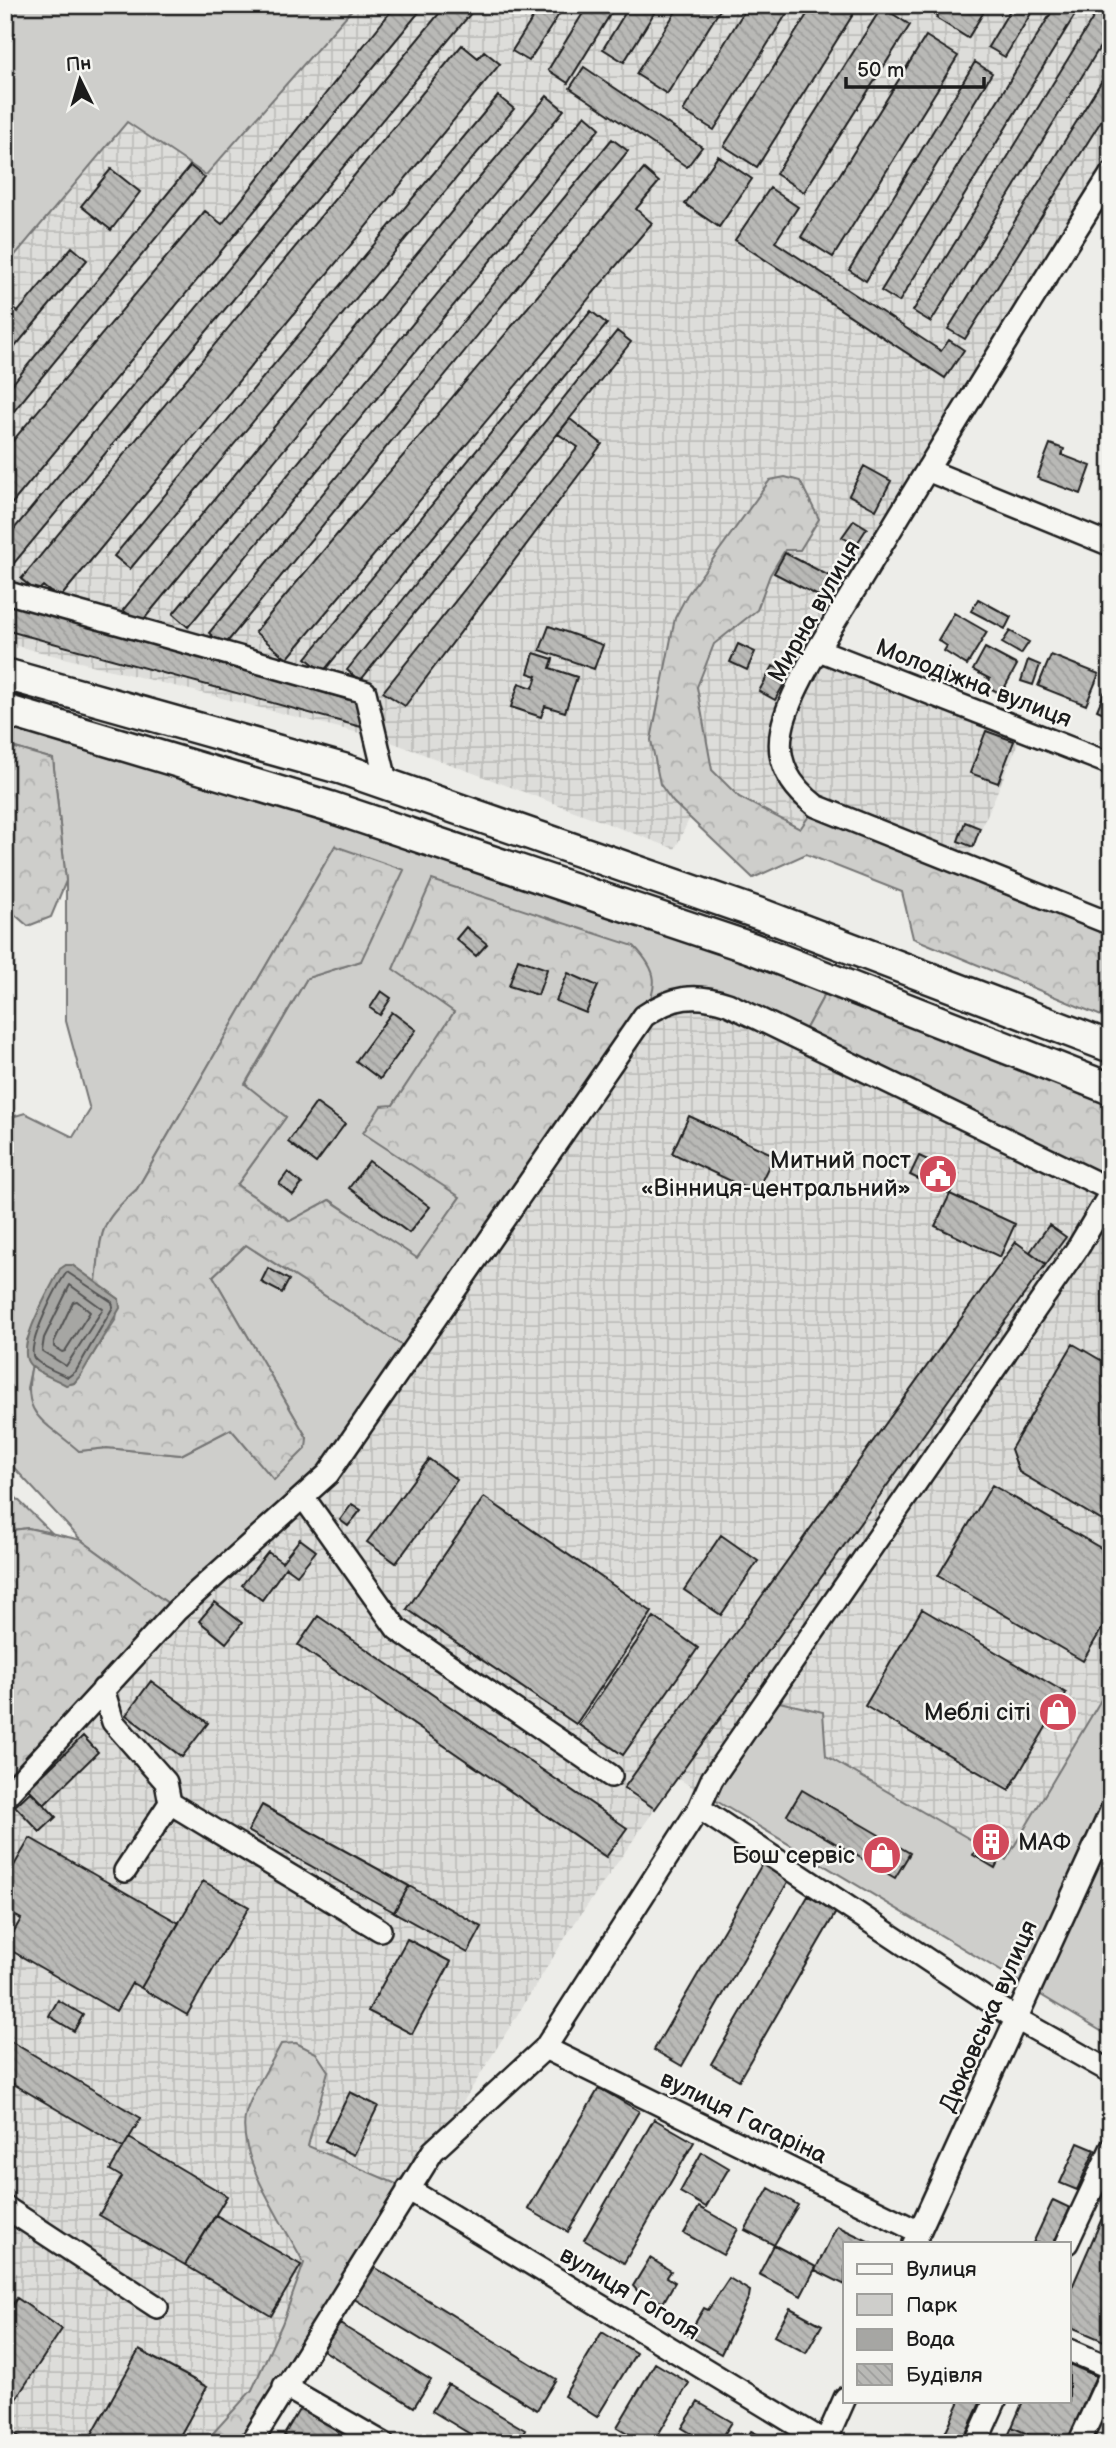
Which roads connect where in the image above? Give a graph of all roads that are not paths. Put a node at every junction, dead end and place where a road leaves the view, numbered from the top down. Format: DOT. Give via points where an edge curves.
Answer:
graph roads {
  1 [pos="1111,174"];
  2 [pos="926,470"];
  3 [pos="1111,545"];
  4 [pos="5,592"];
  5 [pos="819,650"];
  6 [pos="5,674"];
  7 [pos="5,710"];
  8 [pos="1111,764"];
  9 [pos="387,785"];
  10 [pos="1111,925"];
  11 [pos="1111,1047"];
  12 [pos="1111,1089"];
  13 [pos="1111,1191"];
  14 [pos="304,1498"];
  15 [pos="103,1689"];
  16 [pos="611,1776"];
  17 [pos="5,1797"];
  18 [pos="170,1803"];
  19 [pos="699,1808"];
  20 [pos="1111,1811"];
  21 [pos="125,1871"];
  22 [pos="380,1930"];
  23 [pos="1015,2018"];
  24 [pos="545,2048"];
  25 [pos="1111,2072"];
  26 [pos="1111,2148"];
  27 [pos="408,2189"];
  28 [pos="5,2207"];
  29 [pos="917,2238"];
  30 [pos="1068,2242"];
  31 [pos="157,2307"];
  32 [pos="1070,2350"];
  33 [pos="1111,2371"];
  34 [pos="284,2385"];
  35 [pos="843,2402"];
  36 [pos="995,2402"];
  37 [pos="825,2442"];
  38 [pos="251,2443"];
  39 [pos="383,2443"];
  40 [pos="976,2443"];
  41 [pos="1079,2443"];
  1 -- 2 [label="street, Мирна вулиця"];
  2 -- 3 [label="street"];
  2 -- 5 [label="street, Мирна вулиця"];
  4 -- 9 [label="street" via="365,692"];
  5 -- 8 [label="street, Молодіжна вулиця"];
  5 -- 10 [label="street, Мирна вулиця" via="782,729 784,768 799,792 816,806"];
  6 -- 9 [label="highway"];
  7 -- 12 [label="highway" via="330,807 751,948"];
  9 -- 11 [label="highway" via="766,916"];
  13 -- 14 [label="street" via="728,1004 689,996 665,1002 644,1016 414,1353 328,1474"];
  13 -- 19 [label="street" via="1079,1247 712,1779"];
  14 -- 15 [label="street" via="177,1610"];
  14 -- 16 [label="street" via="397,1629"];
  15 -- 17 [label="street"];
  15 -- 18 [label="street" via="113,1722 166,1782"];
  18 -- 21 [label="street"];
  18 -- 22 [label="street"];
  19 -- 23 [label="street"];
  19 -- 24 [label="street"];
  20 -- 23 [label="street, Дюковська вулиця"];
  23 -- 25 [label="street"];
  23 -- 29 [label="street, Дюковська вулиця"];
  24 -- 27 [label="street" via="433,2151"];
  24 -- 29 [label="street, вулиця Гагаріна"];
  26 -- 30 [label="street"];
  27 -- 34 [label="street"];
  27 -- 37 [label="street, вулиця Гоголя"];
  28 -- 31 [label="street"];
  32 -- 33 [label="street"];
  33 -- 41 [label="street"];
  34 -- 38 [label="street"];
  34 -- 39 [label="street"];
  35 -- 37 [label="street"];
  36 -- 40 [label="street"];
}
